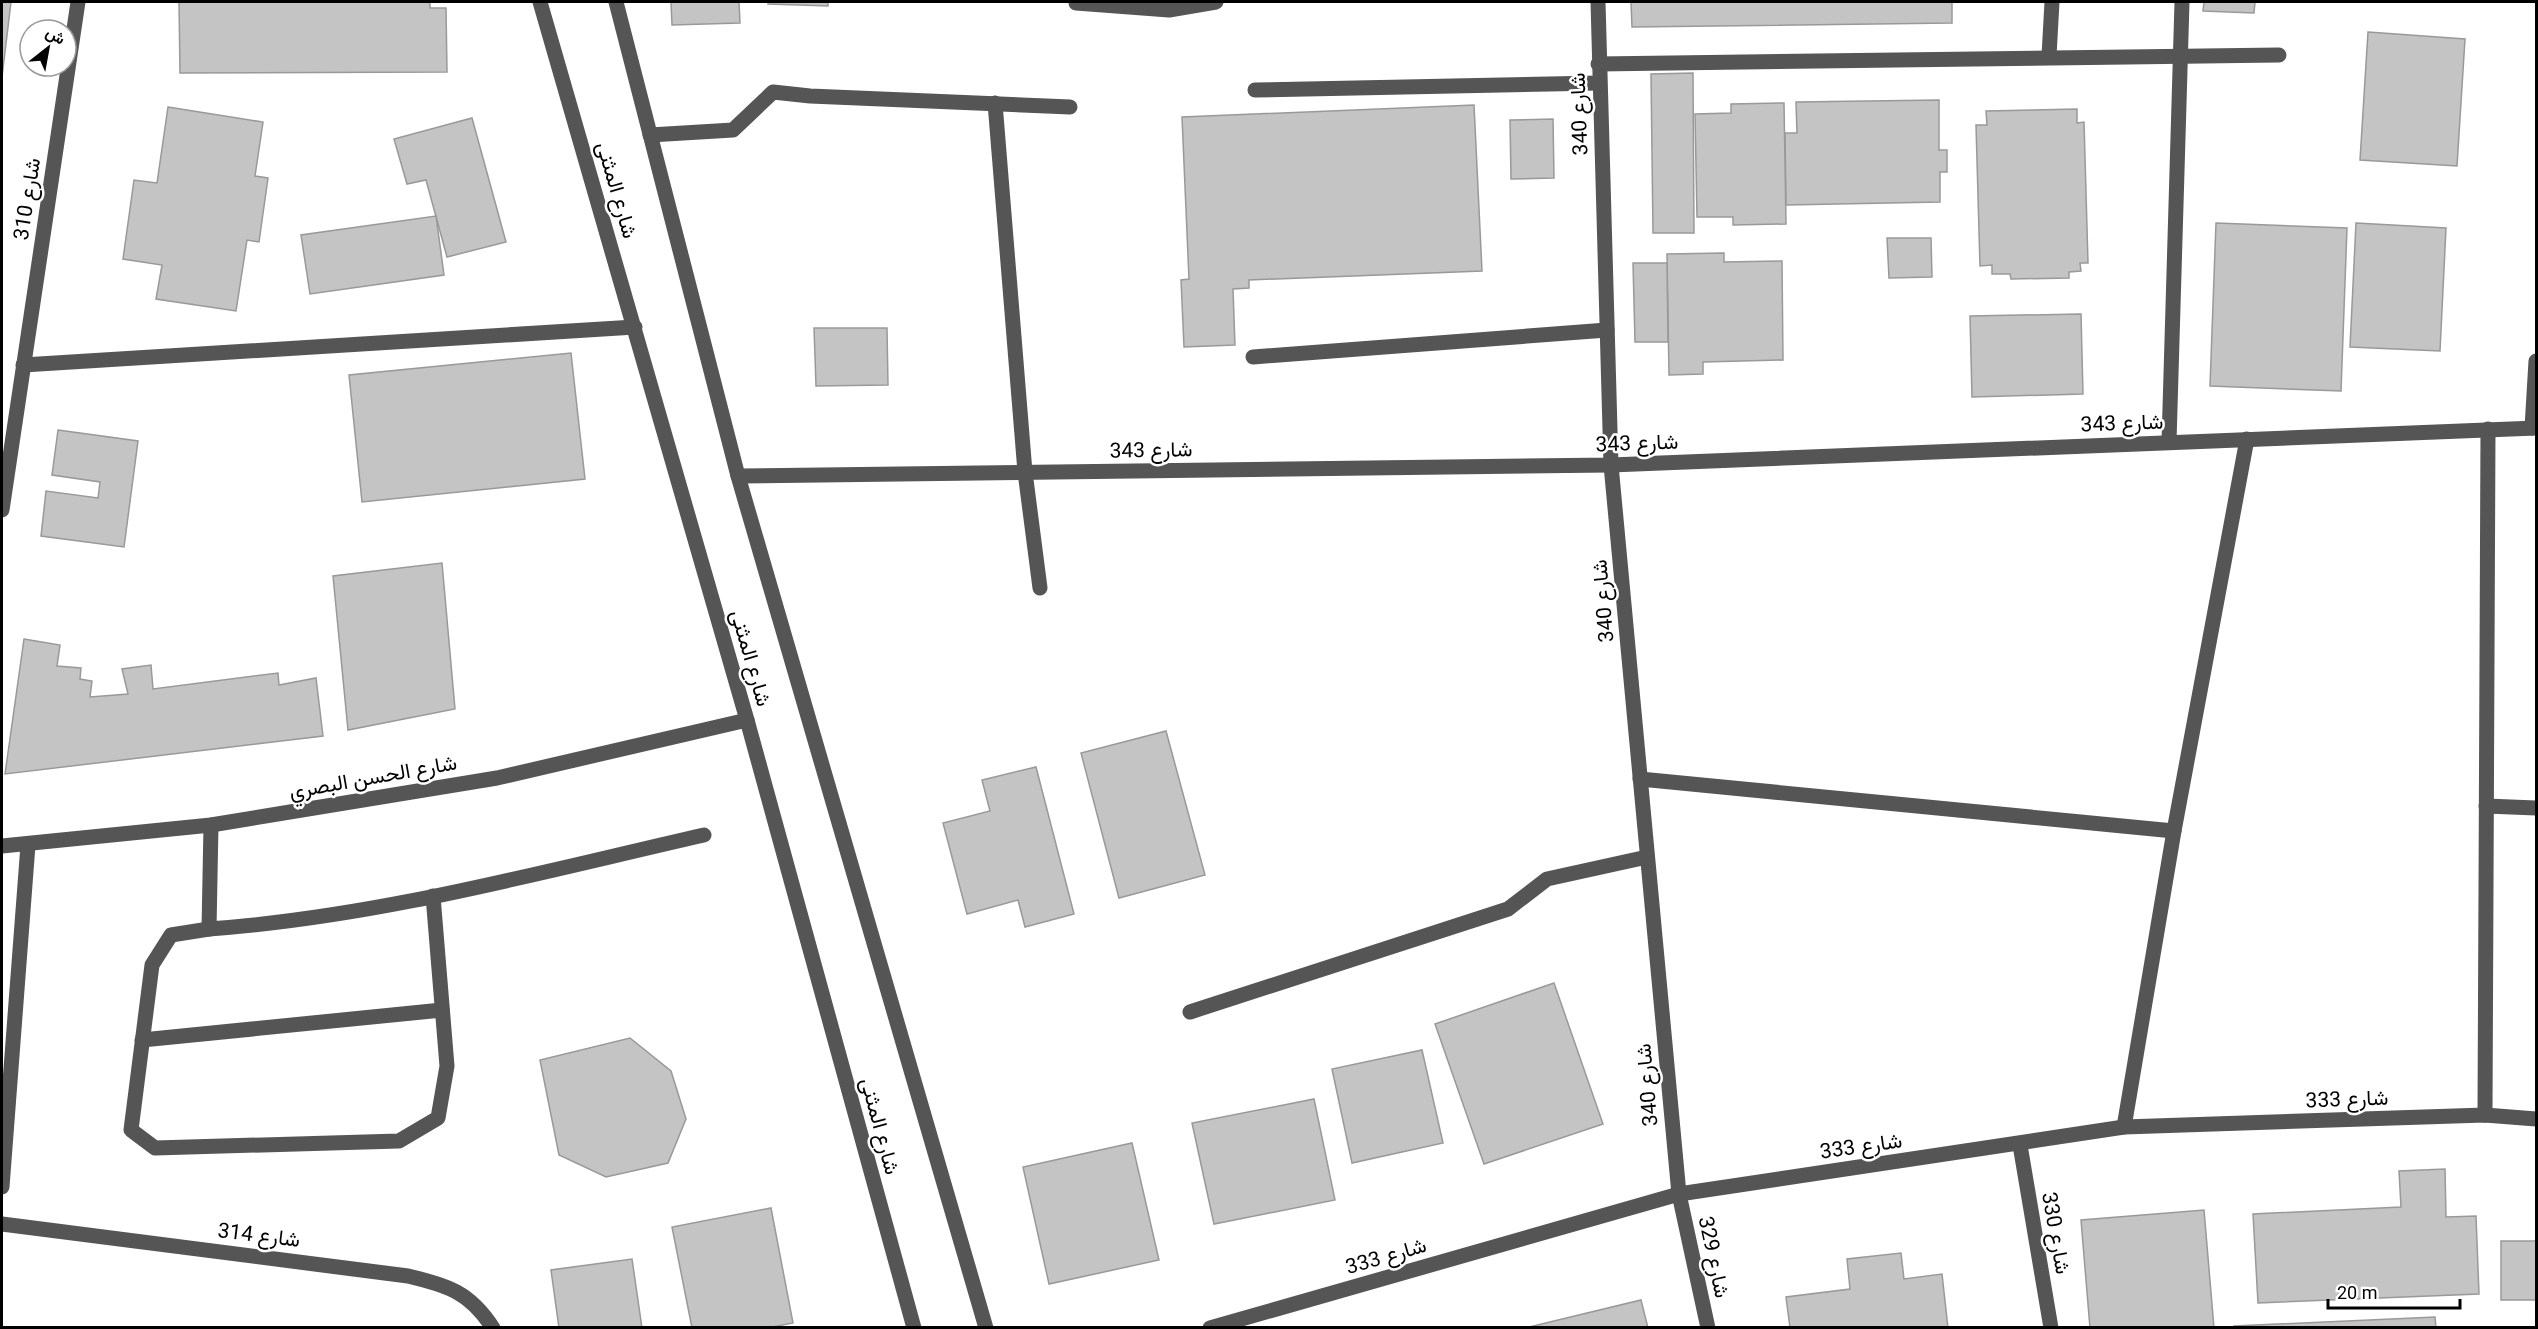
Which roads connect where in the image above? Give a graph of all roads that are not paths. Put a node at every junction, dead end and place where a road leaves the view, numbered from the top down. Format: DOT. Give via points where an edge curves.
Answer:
graph roads {
  1 [pos="78,2"];
  2 [pos="540,2"];
  3 [pos="616,2"];
  4 [pos="1216,2"];
  5 [pos="1598,2"];
  6 [pos="2052,2"];
  7 [pos="2182,2"];
  8 [pos="1076,3"];
  9 [pos="2180,55"];
  10 [pos="2279,55"];
  11 [pos="2049,56"];
  12 [pos="1598,64"];
  13 [pos="1599,83"];
  14 [pos="1255,90"];
  15 [pos="995,103"];
  16 [pos="1070,107"];
  17 [pos="650,135"];
  18 [pos="635,327"];
  19 [pos="1607,330"];
  20 [pos="1253,357"];
  21 [pos="2536,361"];
  22 [pos="23,365"];
  23 [pos="2534,428"];
  24 [pos="2488,429"];
  25 [pos="2247,439"];
  26 [pos="2169,442"];
  27 [pos="1611,465"];
  28 [pos="1025,472"];
  29 [pos="738,476"];
  30 [pos="2,510"];
  31 [pos="1040,588"];
  32 [pos="747,720"];
  33 [pos="1640,779"];
  34 [pos="2486,806"];
  35 [pos="2536,808"];
  36 [pos="212,825"];
  37 [pos="2174,831"];
  38 [pos="704,835"];
  39 [pos="28,845"];
  40 [pos="2,846"];
  41 [pos="1647,857"];
  42 [pos="433,896"];
  43 [pos="209,929"];
  44 [pos="442,1010"];
  45 [pos="1190,1012"];
  46 [pos="142,1040"];
  47 [pos="2485,1115"];
  48 [pos="2536,1119"];
  49 [pos="2124,1127"];
  50 [pos="2020,1145"];
  51 [pos="2,1187"];
  52 [pos="1679,1194"];
  53 [pos="2,1224"];
  54 [pos="493,1328"];
  55 [pos="914,1328"];
  56 [pos="986,1328"];
  57 [pos="1210,1328"];
  58 [pos="1708,1328"];
  59 [pos="2051,1328"];
  1 -- 22 [label="street, شارع 310"];
  2 -- 18 [label="street, شارع المثنى"];
  3 -- 17 [label="street, شارع المثنى"];
  4 -- 8 [label="street" via="1169,10"];
  5 -- 12 [label="street, شارع 340"];
  6 -- 11 [label="street"];
  7 -- 9 [label="street"];
  9 -- 10 [label="street"];
  9 -- 11 [label="street"];
  9 -- 26 [label="street"];
  11 -- 12 [label="street"];
  12 -- 13 [label="street, شارع 340"];
  13 -- 14 [label="street"];
  13 -- 19 [label="street, شارع 340"];
  15 -- 16 [label="street"];
  15 -- 17 [label="street" via="773,92 733,130"];
  15 -- 28 [label="street"];
  17 -- 29 [label="street, شارع المثنى"];
  18 -- 22 [label="street"];
  18 -- 32 [label="street, شارع المثنى"];
  19 -- 20 [label="street"];
  19 -- 27 [label="street, شارع 340"];
  21 -- 23 [label="street"];
  22 -- 30 [label="street, شارع 310"];
  23 -- 24 [label="street, شارع 343"];
  24 -- 25 [label="street, شارع 343"];
  24 -- 34 [label="street"];
  25 -- 26 [label="street, شارع 343"];
  25 -- 37 [label="street"];
  26 -- 27 [label="street, شارع 343"];
  27 -- 28 [label="street, شارع 343"];
  27 -- 33 [label="street, شارع 340"];
  28 -- 29 [label="street, شارع 343"];
  28 -- 31 [label="street"];
  29 -- 56 [label="street, شارع المثنى"];
  32 -- 36 [label="street, شارع الحسن البصري" via="497,778"];
  32 -- 55 [label="street, شارع المثنى"];
  33 -- 37 [label="street"];
  33 -- 41 [label="street, شارع 340"];
  34 -- 35 [label="street"];
  34 -- 47 [label="street"];
  36 -- 39 [label="street, شارع الحسن البصري"];
  36 -- 43 [label="street"];
  37 -- 49 [label="street"];
  38 -- 42 [label="street"];
  39 -- 40 [label="street, شارع الحسن البصري"];
  39 -- 51 [label="street"];
  41 -- 45 [label="street" via="1547,879 1508,909"];
  41 -- 52 [label="street, شارع 340"];
  42 -- 43 [label="street" via="276,924"];
  42 -- 44 [label="street"];
  43 -- 46 [label="street" via="171,935 152,965"];
  44 -- 46 [label="street"];
  44 -- 46 [label="street" via="447,1066 438,1118 399,1141 155,1148 130,1130"];
  47 -- 48 [label="street, شارع 333"];
  47 -- 49 [label="street, شارع 333"];
  49 -- 50 [label="street, شارع 333"];
  50 -- 52 [label="street, شارع 333"];
  50 -- 59 [label="street, شارع 330"];
  52 -- 57 [label="street, شارع 333"];
  52 -- 58 [label="street, شارع 329"];
  53 -- 54 [label="street, شارع 314" via="408,1276 451,1286 479,1306"];
}
